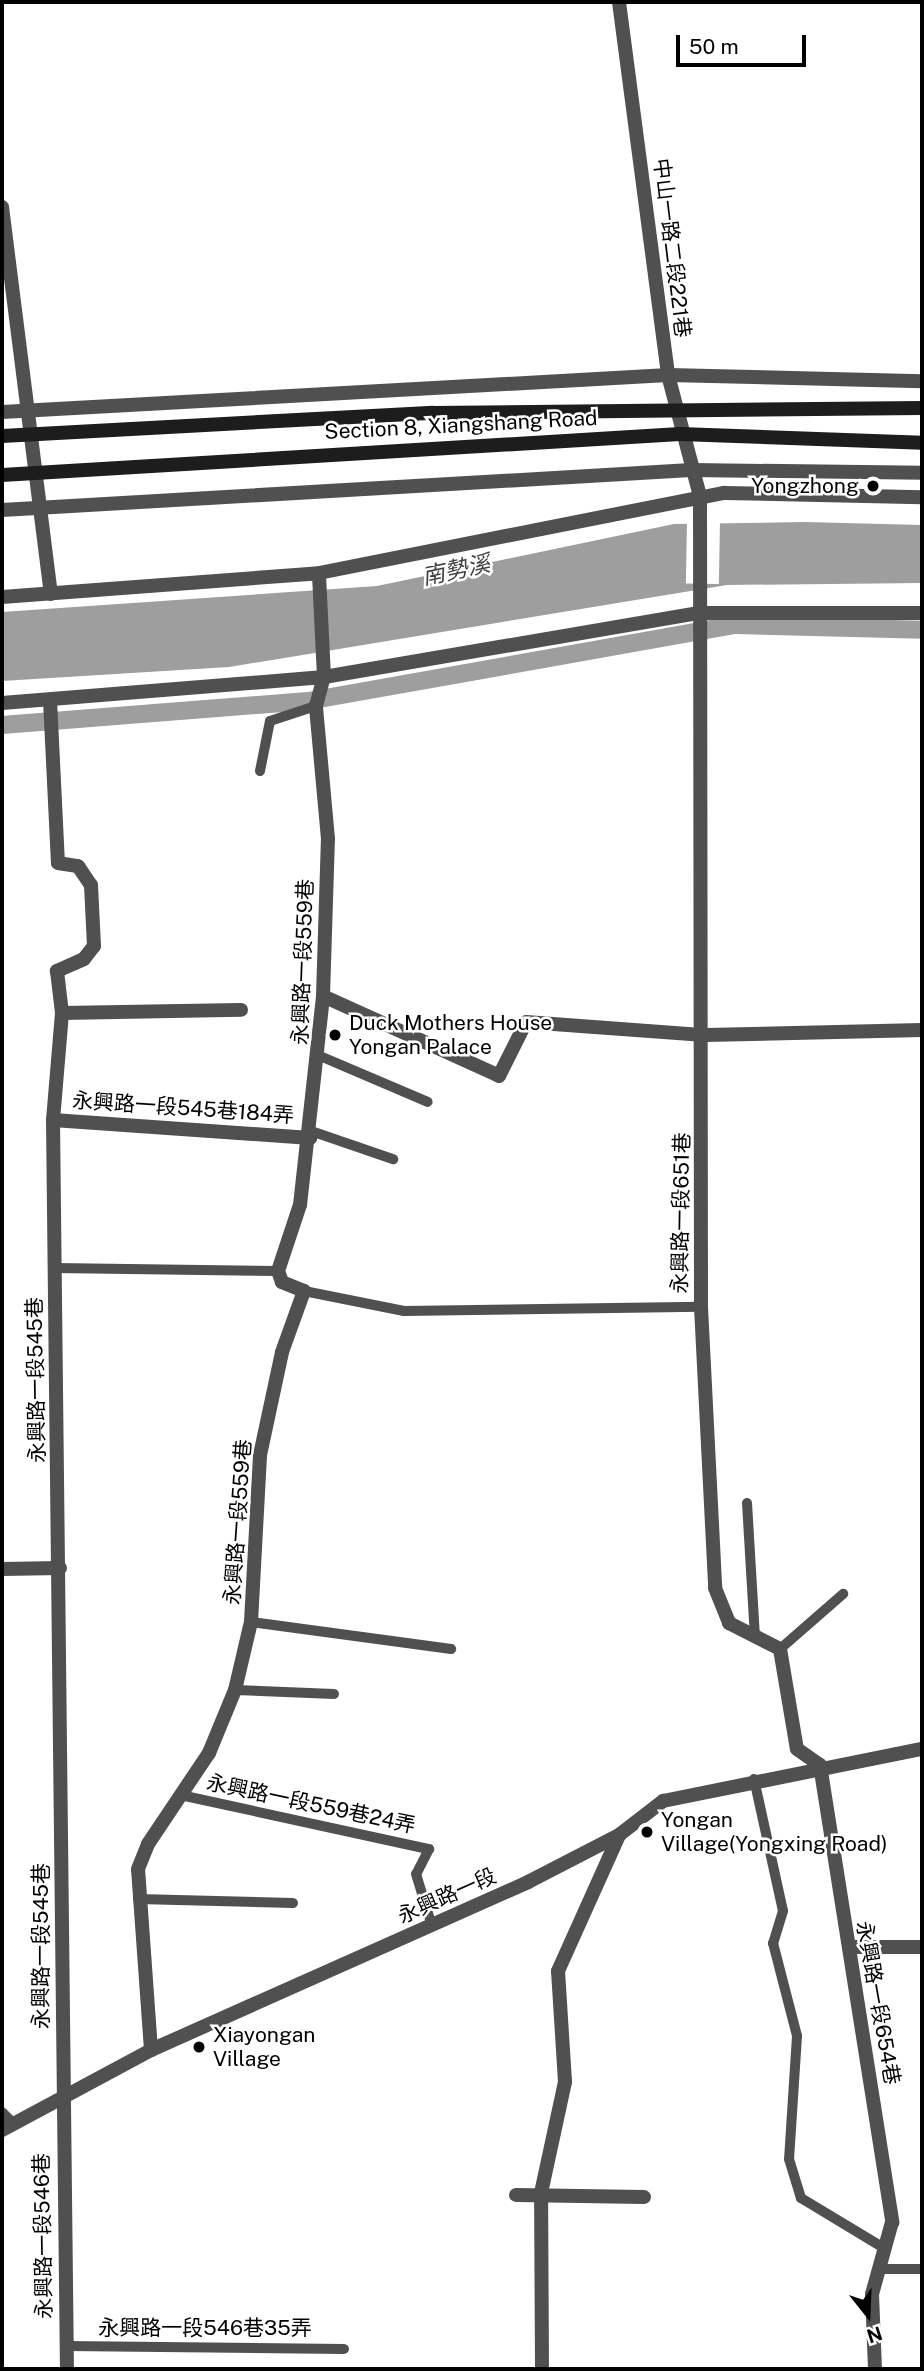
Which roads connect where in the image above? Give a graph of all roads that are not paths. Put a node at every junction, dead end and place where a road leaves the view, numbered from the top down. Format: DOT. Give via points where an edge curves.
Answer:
graph roads {
  1 [pos="619,2"];
  2 [pos="2,207"];
  3 [pos="668,375"];
  4 [pos="922,381"];
  5 [pos="674,407"];
  6 [pos="922,408"];
  7 [pos="28,411"];
  8 [pos="2,412"];
  9 [pos="30,434"];
  10 [pos="680,435"];
  11 [pos="2,436"];
  12 [pos="922,443"];
  13 [pos="691,470"];
  14 [pos="33,472"];
  15 [pos="922,472"];
  16 [pos="2,475"];
  17 [pos="700,496"];
  18 [pos="922,497"];
  19 [pos="37,508"];
  20 [pos="2,510"];
  21 [pos="319,580"];
  22 [pos="51,594"];
  23 [pos="2,597"];
  24 [pos="698,613"];
  25 [pos="922,613"];
  26 [pos="324,677"];
  27 [pos="50,700"];
  28 [pos="2,703"];
  29 [pos="316,706"];
  30 [pos="260,771"];
  31 [pos="323,996"];
  32 [pos="241,1010"];
  33 [pos="62,1013"];
  34 [pos="922,1030"];
  35 [pos="705,1035"];
  36 [pos="320,1056"];
  37 [pos="428,1102"];
  38 [pos="53,1120"];
  39 [pos="311,1134"];
  40 [pos="393,1159"];
  41 [pos="55,1268"];
  42 [pos="278,1271"];
  43 [pos="304,1291"];
  44 [pos="701,1307"];
  45 [pos="747,1503"];
  46 [pos="60,1568"];
  47 [pos="2,1569"];
  48 [pos="843,1594"];
  49 [pos="251,1622"];
  50 [pos="755,1636"];
  51 [pos="451,1648"];
  52 [pos="780,1649"];
  53 [pos="235,1690"];
  54 [pos="334,1693"];
  55 [pos="922,1749"];
  56 [pos="820,1765"];
  57 [pos="754,1779"];
  58 [pos="185,1796"];
  59 [pos="619,1835"];
  60 [pos="138,1899"];
  61 [pos="293,1903"];
  62 [pos="432,1926"];
  63 [pos="850,1947"];
  64 [pos="922,1947"];
  65 [pos="151,2050"];
  66 [pos="62,2102"];
  67 [pos="2,2112"];
  68 [pos="8,2127"];
  69 [pos="541,2193"];
  70 [pos="516,2195"];
  71 [pos="644,2197"];
  72 [pos="884,2248"];
  73 [pos="882,2269"];
  74 [pos="922,2269"];
  75 [pos="66,2346"];
  76 [pos="344,2348"];
  77 [pos="67,2369"];
  78 [pos="542,2369"];
  79 [pos="875,2369"];
  1 -- 3 [label="street, 中山一路二段221巷"];
  2 -- 7 [label="street"];
  3 -- 4 [label="street"];
  3 -- 5 [label="street, 中山一路二段221巷"];
  3 -- 7 [label="street"];
  5 -- 6 [label="main road, Section 8, Xiangshang Road"];
  5 -- 9 [label="main road, Section 8, Xiangshang Road"];
  5 -- 10 [label="street, 中山一路二段221巷"];
  7 -- 8 [label="street"];
  7 -- 9 [label="street"];
  9 -- 11 [label="main road, Section 8, Xiangshang Road"];
  9 -- 14 [label="street"];
  10 -- 12 [label="main road, Section 8, Xiangshang Road"];
  10 -- 13 [label="street, 中山一路二段221巷"];
  10 -- 14 [label="main road, Section 8, Xiangshang Road"];
  13 -- 15 [label="street"];
  13 -- 17 [label="street, 中山一路二段221巷"];
  13 -- 19 [label="street"];
  14 -- 16 [label="main road, Section 8, Xiangshang Road"];
  14 -- 19 [label="street"];
  17 -- 18 [label="street"];
  17 -- 21 [label="street"];
  17 -- 24 [label="street, 永興路一段651巷"];
  19 -- 20 [label="street"];
  19 -- 22 [label="street"];
  21 -- 22 [label="street"];
  21 -- 26 [label="street, 永興路一段559巷"];
  22 -- 23 [label="street"];
  24 -- 25 [label="street"];
  24 -- 26 [label="street"];
  24 -- 35 [label="street, 永興路一段651巷"];
  26 -- 27 [label="street"];
  26 -- 29 [label="street, 永興路一段559巷"];
  27 -- 28 [label="street"];
  27 -- 33 [label="street, 永興路一段545巷" via="58,863 78,866 91,885 94,946 84,959 57,971"];
  29 -- 30 [label="lane" via="270,721"];
  29 -- 31 [label="street, 永興路一段559巷" via="328,839"];
  31 -- 35 [label="street" via="499,1076 526,1022"];
  31 -- 36 [label="street, 永興路一段559巷"];
  32 -- 33 [label="street"];
  33 -- 38 [label="street, 永興路一段545巷"];
  34 -- 35 [label="street"];
  35 -- 44 [label="street, 永興路一段651巷"];
  36 -- 37 [label="lane"];
  36 -- 39 [label="street, 永興路一段559巷"];
  38 -- 39 [label="street, 永興路一段545巷184弄"];
  38 -- 41 [label="street, 永興路一段545巷"];
  39 -- 40 [label="lane"];
  39 -- 42 [label="street, 永興路一段559巷" via="300,1205"];
  41 -- 42 [label="lane"];
  41 -- 46 [label="street, 永興路一段545巷"];
  42 -- 43 [label="street" via="282,1282"];
  43 -- 44 [label="lane" via="404,1311"];
  43 -- 49 [label="street, 永興路一段559巷" via="282,1352 260,1455"];
  44 -- 50 [label="street, 永興路一段651巷" via="715,1588 729,1623"];
  45 -- 50 [label="lane"];
  46 -- 47 [label="street"];
  46 -- 66 [label="street, 永興路一段545巷"];
  48 -- 52 [label="lane"];
  49 -- 51 [label="lane"];
  49 -- 53 [label="street, 永興路一段559巷"];
  50 -- 52 [label="street, 永興路一段651巷"];
  52 -- 56 [label="street" via="797,1749"];
  53 -- 54 [label="lane"];
  53 -- 58 [label="street, 永興路一段559巷"];
  55 -- 56 [label="street, 永興路一段"];
  56 -- 57 [label="street, 永興路一段"];
  56 -- 63 [label="street, 永興路一段654巷" via="831,1862"];
  57 -- 59 [label="street, 永興路一段" via="663,1801"];
  57 -- 72 [label="lane" via="783,1911 773,1943 797,2036 789,2159 802,2198"];
  58 -- 60 [label="street, 永興路一段559巷" via="148,1843 138,1869"];
  58 -- 62 [label="lane, 永興路一段559巷24弄" via="429,1849 416,1874"];
  59 -- 62 [label="street, 永興路一段"];
  59 -- 69 [label="street" via="558,1971 565,2082"];
  60 -- 61 [label="lane"];
  60 -- 65 [label="street, 永興路一段559巷"];
  62 -- 65 [label="street, 永興路一段"];
  63 -- 64 [label="street"];
  63 -- 72 [label="street, 永興路一段654巷" via="892,2222"];
  65 -- 66 [label="street, 永興路一段"];
  66 -- 68 [label="street, 永興路一段"];
  66 -- 75 [label="street, 永興路一段546巷"];
  67 -- 68 [label="lane"];
  69 -- 70 [label="street"];
  69 -- 71 [label="street"];
  69 -- 78 [label="street"];
  72 -- 73 [label="street, 永興路一段654巷"];
  73 -- 74 [label="lane"];
  73 -- 79 [label="street, 永興路一段654巷" via="872,2294"];
  75 -- 76 [label="lane, 永興路一段546巷35弄"];
  75 -- 77 [label="street, 永興路一段546巷"];
}
